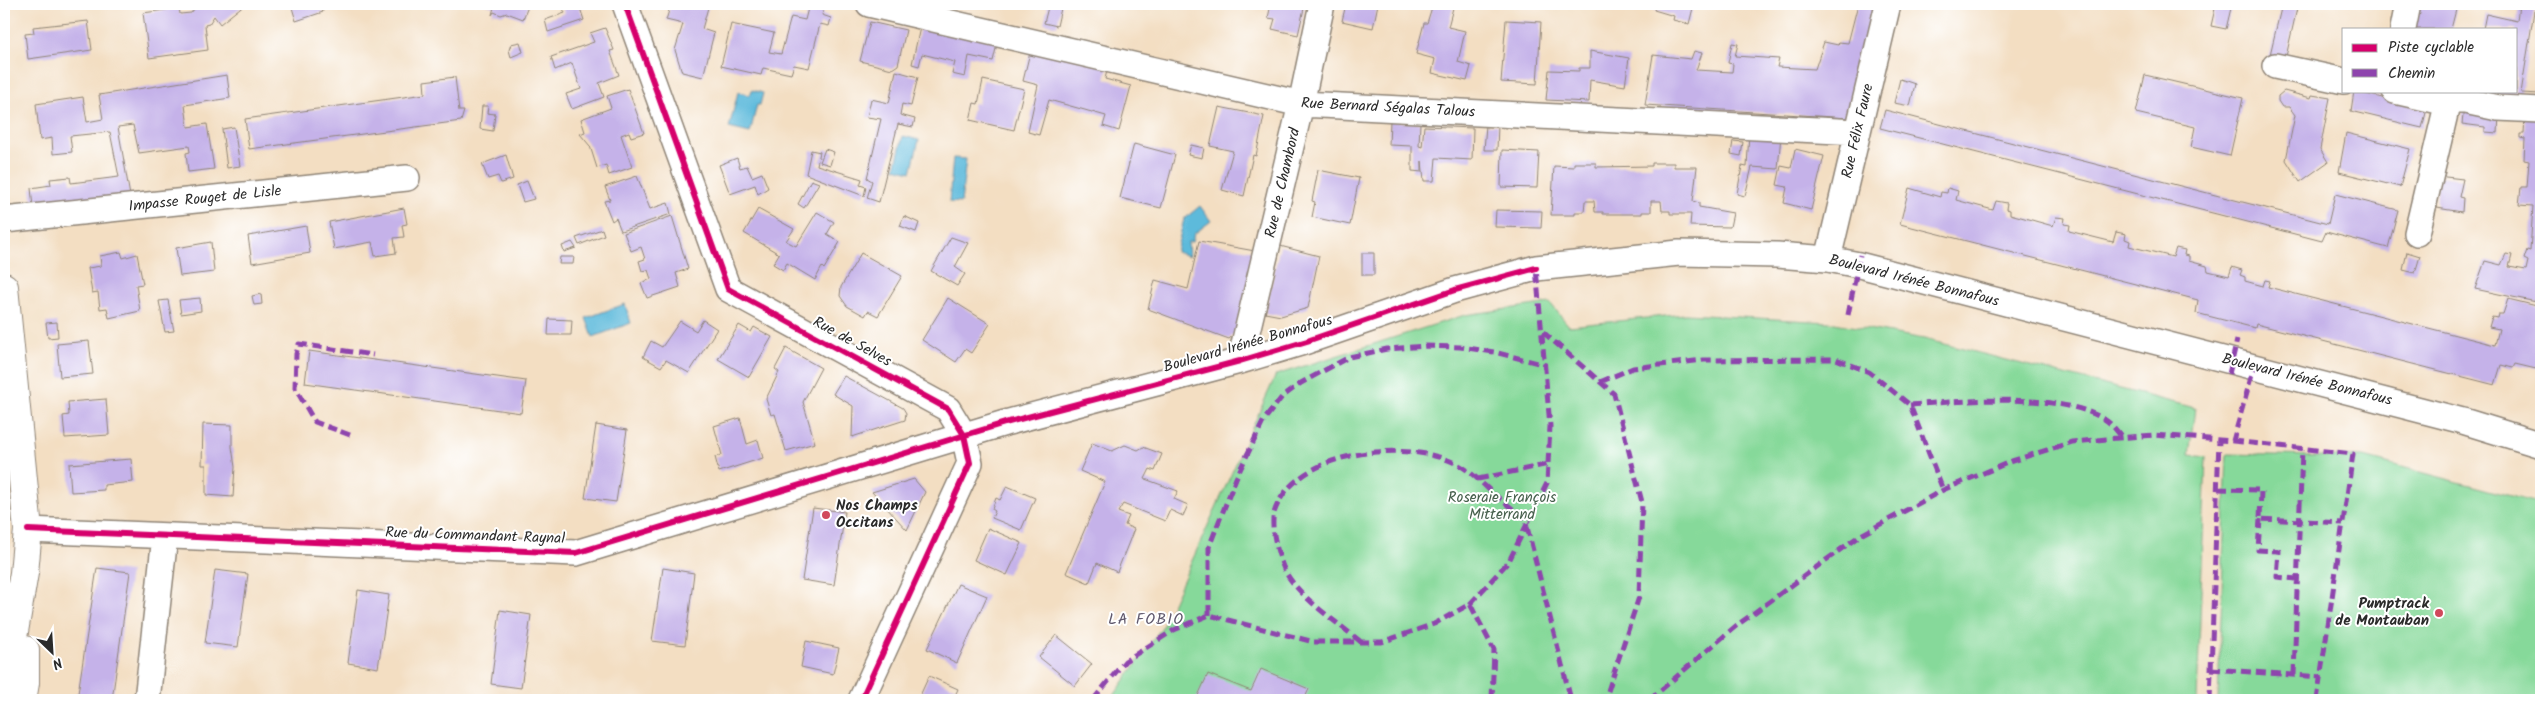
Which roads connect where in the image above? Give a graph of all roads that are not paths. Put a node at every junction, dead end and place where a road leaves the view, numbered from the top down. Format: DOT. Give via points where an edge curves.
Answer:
graph roads {
  1 [pos="625,4"];
  2 [pos="869,4"];
  3 [pos="1322,4"];
  4 [pos="1888,4"];
  5 [pos="2408,4"];
  6 [pos="919,9"];
  7 [pos="2403,28"];
  8 [pos="2275,66"];
  9 [pos="2342,81"];
  10 [pos="2400,92"];
  11 [pos="2448,101"];
  12 [pos="1301,104"];
  13 [pos="2541,110"];
  14 [pos="1858,132"];
  15 [pos="406,178"];
  16 [pos="4,220"];
  17 [pos="2416,233"];
  18 [pos="1828,259"];
  19 [pos="4,287"];
  20 [pos="1240,361"];
  21 [pos="964,435"];
  22 [pos="2541,445"];
  23 [pos="28,530"];
  24 [pos="165,536"];
  25 [pos="24,573"];
  26 [pos="4,690"];
  27 [pos="22,700"];
  28 [pos="147,700"];
  29 [pos="861,700"];
  1 -- 21 [label="street, Rue de Selves" via="728,289 948,409"];
  2 -- 6 [label="street, Rue Bernard Ségalas Talous"];
  3 -- 12 [label="street, Rue de Chambord"];
  4 -- 14 [label="street, Rue Félix Faure"];
  5 -- 7 [label="street"];
  6 -- 12 [label="street, Rue Bernard Ségalas Talous"];
  8 -- 9 [label="street"];
  10 -- 11 [label="street"];
  11 -- 13 [label="street"];
  11 -- 17 [label="street"];
  12 -- 14 [label="street, Rue Bernard Ségalas Talous"];
  12 -- 20 [label="street, Rue de Chambord"];
  14 -- 18 [label="street, Rue Félix Faure"];
  15 -- 16 [label="street, Impasse Rouget de Lisle"];
  18 -- 20 [label="street, Boulevard Irénée Bonnafous" via="1679,253 1536,268 1455,290"];
  18 -- 22 [label="street, Boulevard Irénée Bonnafous" via="2454,418"];
  19 -- 23 [label="street"];
  20 -- 21 [label="street, Boulevard Irénée Bonnafous"];
  21 -- 24 [label="street, Rue du Commandant Raynal" via="576,553"];
  21 -- 29 [label="street, Rue de Selves" via="970,463"];
  23 -- 24 [label="street, Rue du Commandant Raynal"];
  23 -- 25 [label="street"];
  24 -- 28 [label="street"];
  25 -- 26 [label="street"];
  25 -- 27 [label="street" via="25,683"];
}
